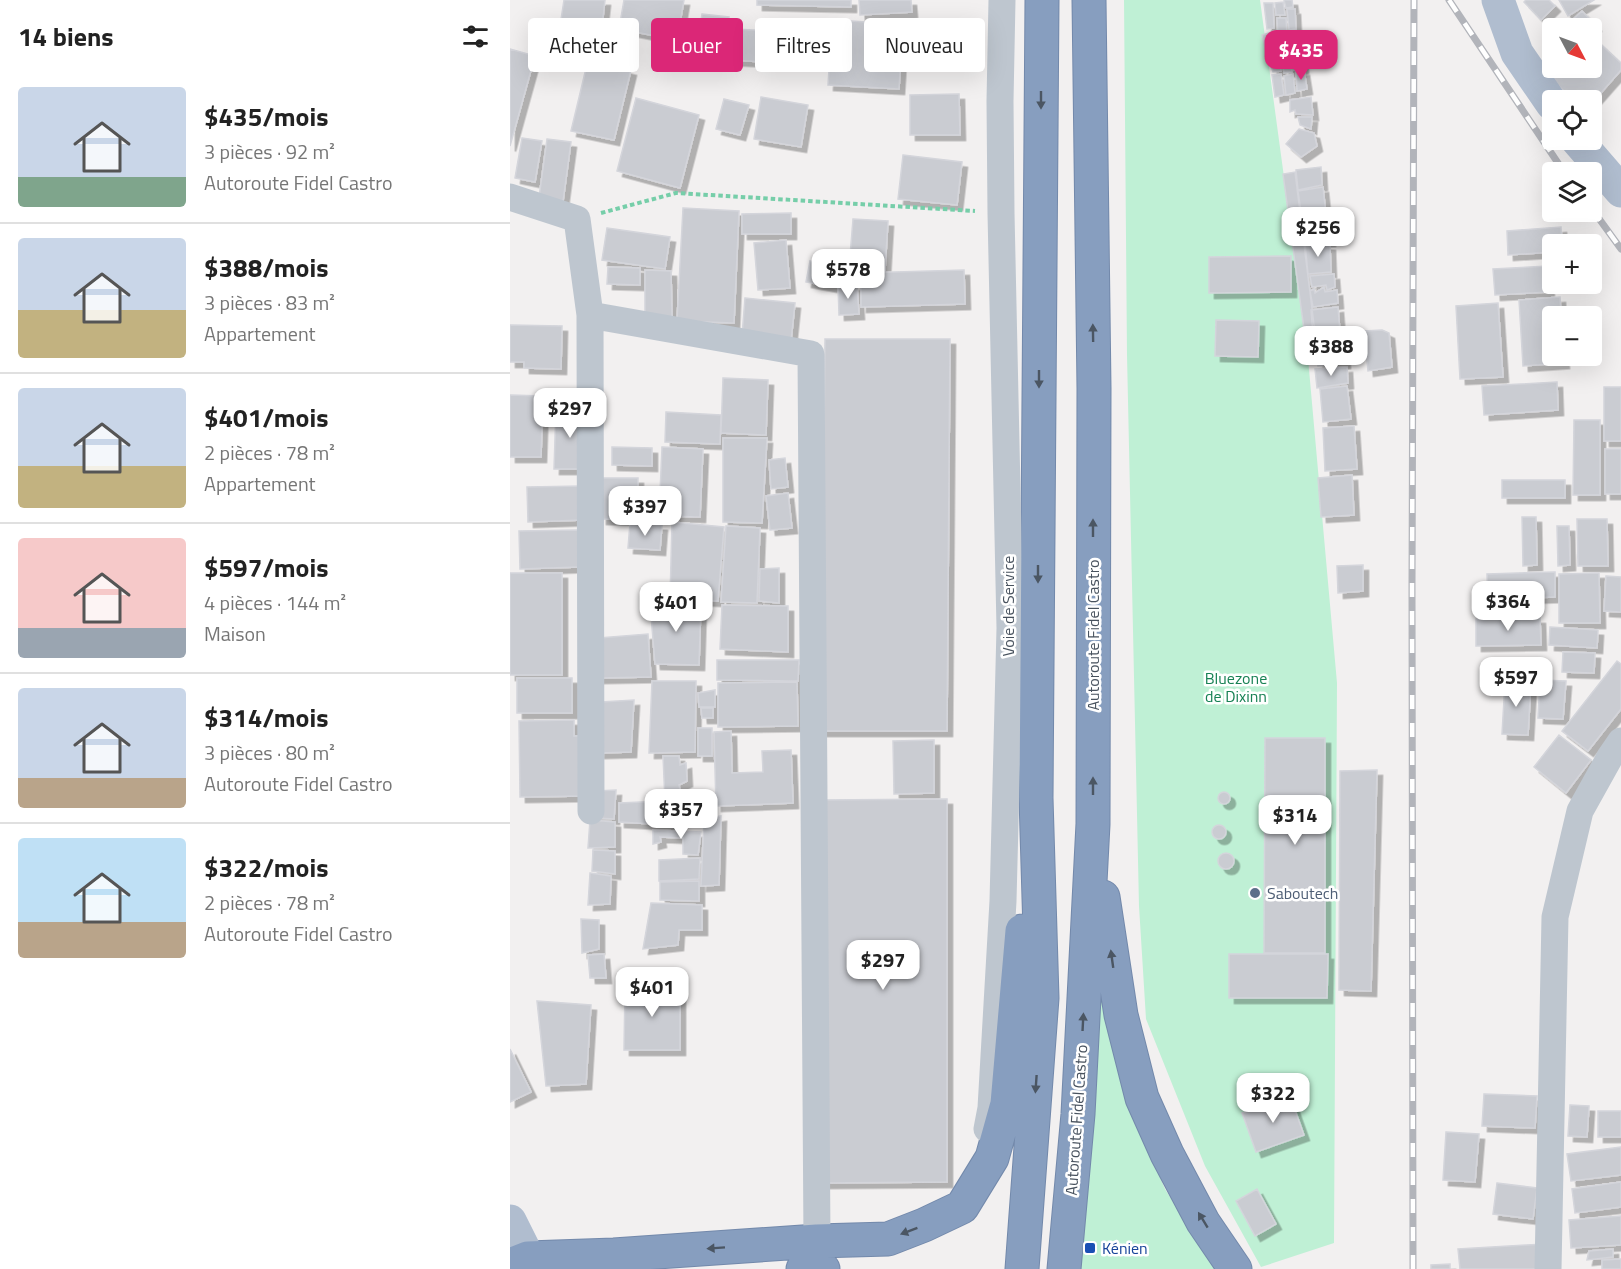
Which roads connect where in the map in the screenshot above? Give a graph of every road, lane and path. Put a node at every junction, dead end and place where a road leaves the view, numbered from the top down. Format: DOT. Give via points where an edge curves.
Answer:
graph roads {
  1 [pos="1002,0"];
  2 [pos="1042,0"];
  3 [pos="1089,0"];
  4 [pos="1498,0"];
  5 [pos="1543,90"];
  6 [pos="1586,150"];
  7 [pos="1621,191"];
  8 [pos="510,197"];
  9 [pos="1001,213"];
  10 [pos="577,219"];
  11 [pos="590,315"];
  12 [pos="1621,741"];
  13 [pos="1036,798"];
  14 [pos="591,812"];
  15 [pos="1092,824"];
  16 [pos="963,1207"];
  17 [pos="510,1221"];
  18 [pos="814,1260"];
  19 [pos="524,1264"];
  20 [pos="1022,1269"];
  21 [pos="1064,1269"];
  22 [pos="1235,1269"];
  23 [pos="1548,1269"];
  1 -- 9 [label="street, Voie de Service"];
  2 -- 13 [label="highway, one-way"];
  15 -- 3 [label="highway, Autoroute Fidel Castro, one-way" via="1094,388"];
  4 -- 5 [label="main road" via="1517,52"];
  6 -- 7 [label="main road"];
  8 -- 10 [label="street"];
  9 -- 10 [label="path" via="676,193"];
  9 -- 16 [label="street, Voie de Service" via="1010,628 1003,901 986,1141"];
  10 -- 11 [label="street"];
  11 -- 14 [label="street"];
  11 -- 18 [label="street" via="811,354"];
  12 -- 23 [label="street" via="1580,811 1555,917"];
  13 -- 16 [label="highway" via="1007,1104 992,1158"];
  13 -- 20 [label="highway, one-way" via="1042,998"];
  21 -- 15 [label="highway, Autoroute Fidel Castro, one-way" via="1078,1114"];
  22 -- 15 [label="highway, one-way" via="1203,1222 1142,1098 1120,1015"];
  16 -- 18 [label="highway, one-way" via="888,1239"];
  17 -- 19 [label="main road"];
  18 -- 19 [label="highway, one-way"];
}
